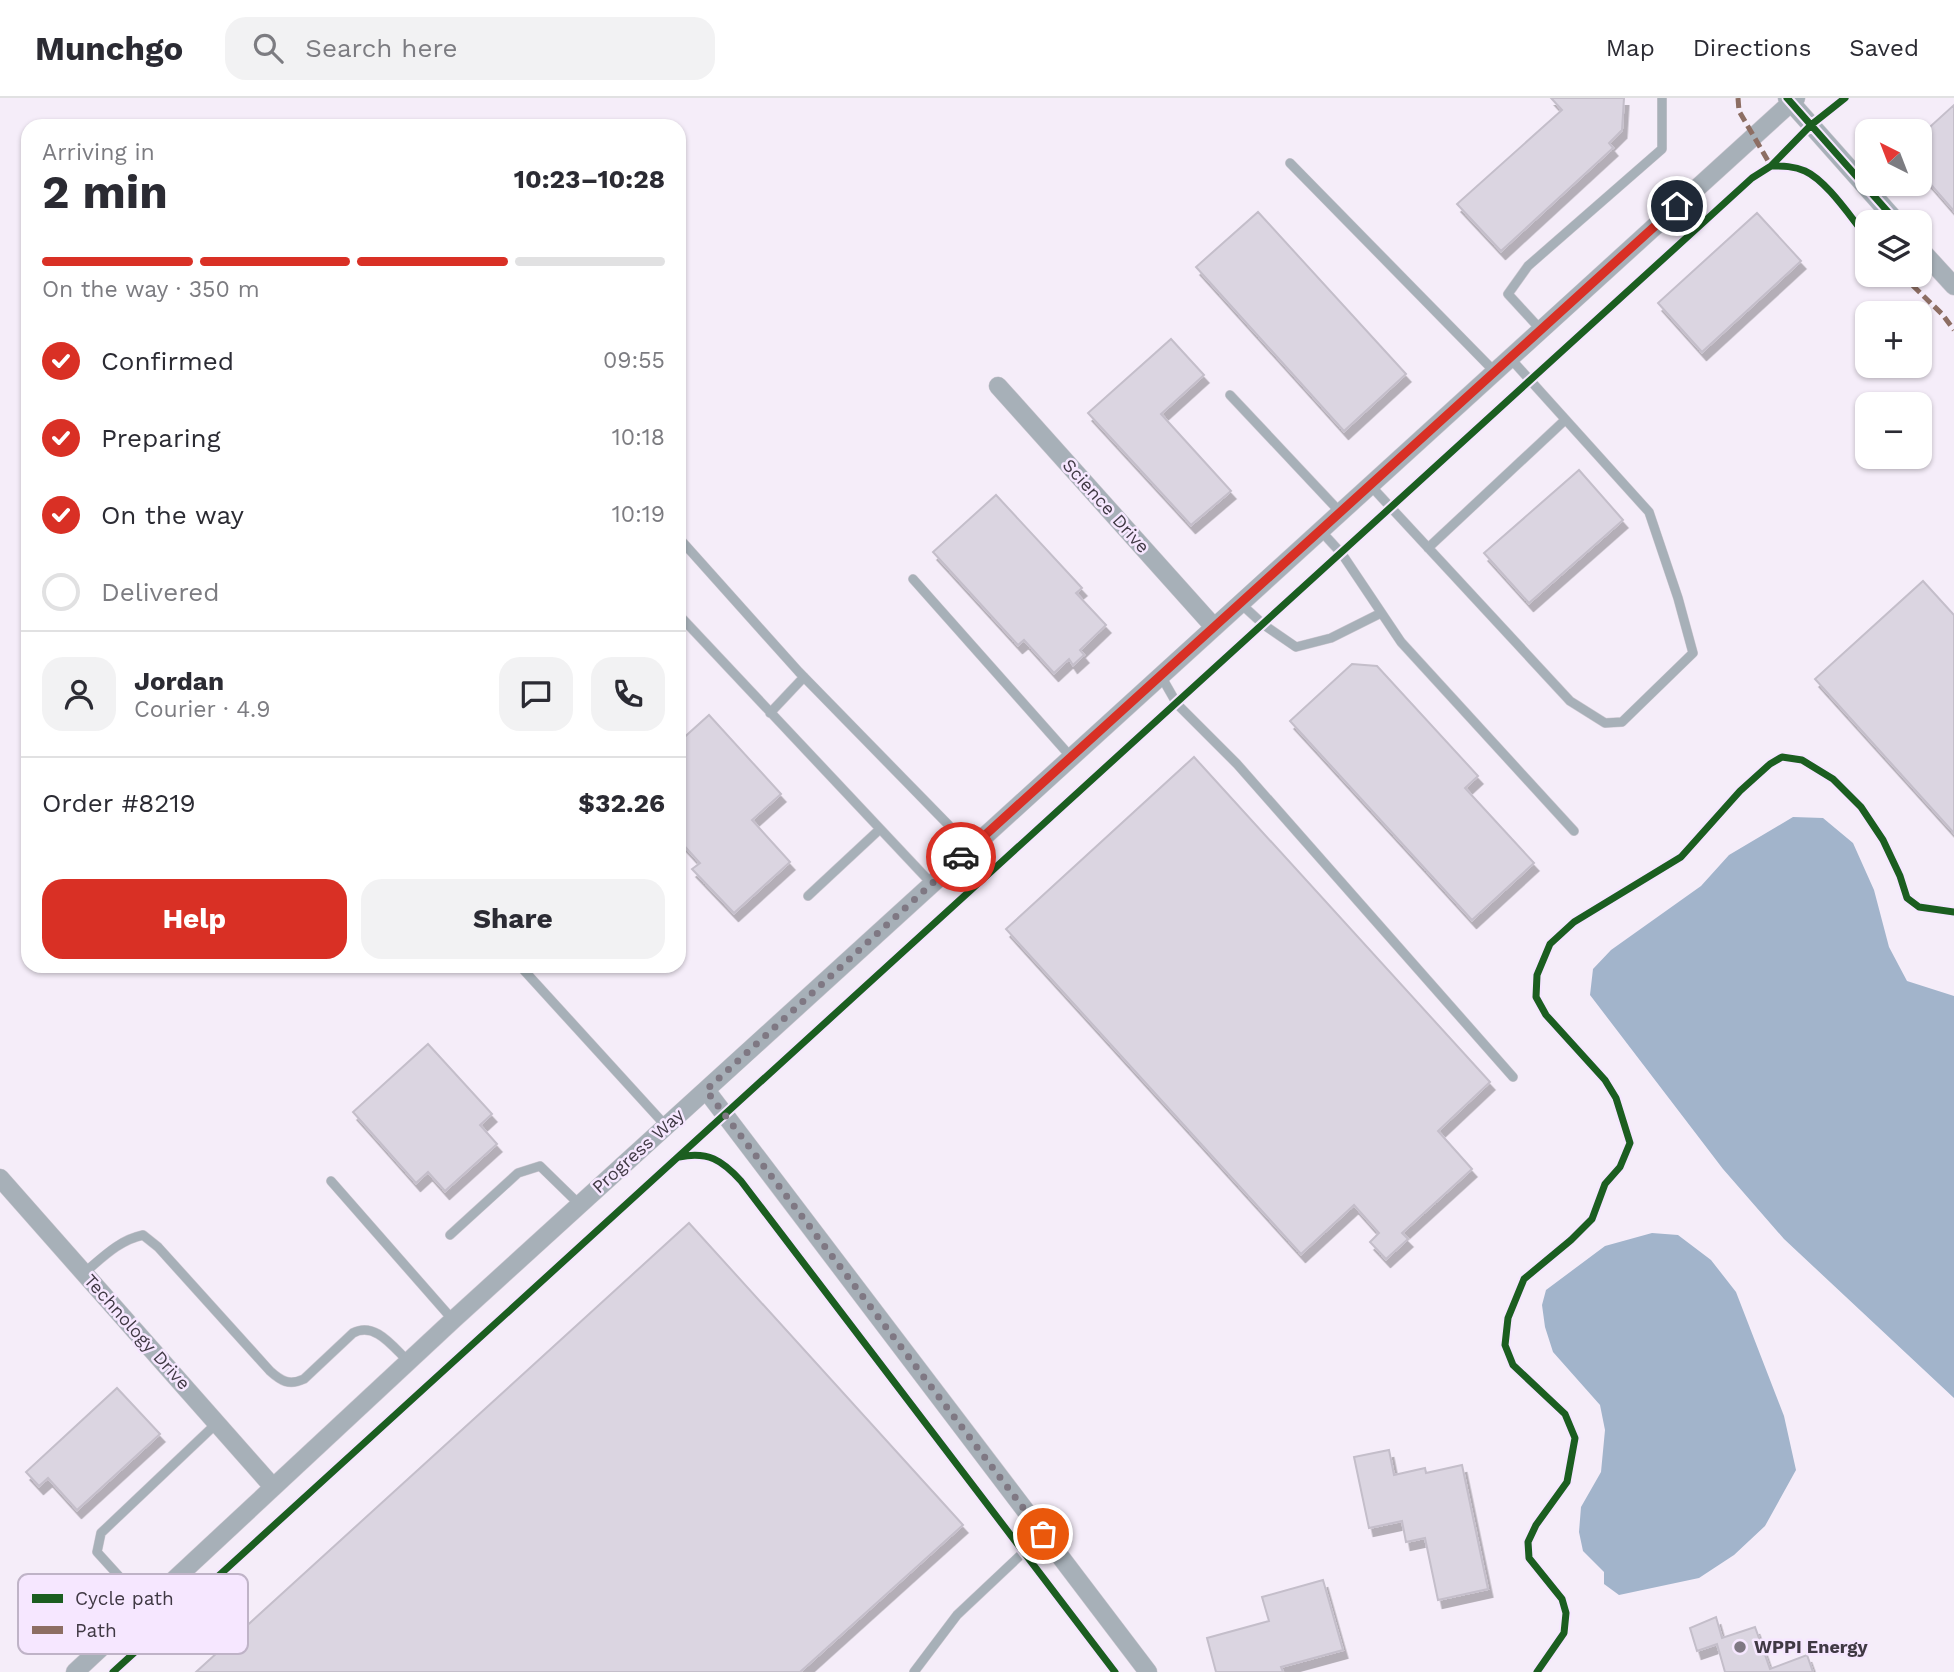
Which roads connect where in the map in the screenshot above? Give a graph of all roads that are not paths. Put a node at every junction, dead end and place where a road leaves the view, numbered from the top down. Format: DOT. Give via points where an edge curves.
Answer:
graph roads {
  1 [pos="1662,98"];
  2 [pos="1791,100"];
  3 [pos="1290,163"];
  4 [pos="1887,210"];
  5 [pos="1932,262"];
  6 [pos="1954,286"];
  7 [pos="1541,330"];
  8 [pos="1510,358"];
  9 [pos="1495,372"];
  10 [pos="998,386"];
  11 [pos="1230,395"];
  12 [pos="1565,420"];
  13 [pos="1370,485"];
  14 [pos="1340,512"];
  15 [pos="1321,530"];
  16 [pos="686,546"];
  17 [pos="1428,548"];
  18 [pos="913,579"];
  19 [pos="1240,603"];
  20 [pos="1381,613"];
  21 [pos="686,623"];
  22 [pos="1214,627"];
  23 [pos="1161,676"];
  24 [pos="804,677"];
  25 [pos="770,713"];
  26 [pos="1071,757"];
  27 [pos="880,829"];
  28 [pos="1574,831"];
  29 [pos="971,848"];
  30 [pos="932,884"];
  31 [pos="808,896"];
  32 [pos="526,973"];
  33 [pos="1513,1077"];
  34 [pos="706,1090"];
  35 [pos="666,1126"];
  36 [pos="0,1178"];
  37 [pos="331,1181"];
  38 [pos="580,1205"];
  39 [pos="450,1235"];
  40 [pos="84,1273"];
  41 [pos="453,1320"];
  42 [pos="408,1361"];
  43 [pos="217,1423"];
  44 [pos="273,1487"];
  45 [pos="1043,1534"];
  46 [pos="117,1574"];
  47 [pos="180,1574"];
  48 [pos="94,1654"];
  49 [pos="75,1672"];
  50 [pos="914,1672"];
  51 [pos="1148,1672"];
  1 -- 7 [label="lane" via="1662,149 1528,266 1508,294"];
  2 -- 4 [label="street"];
  2 -- 7 [label="street, Progress Way"];
  3 -- 9 [label="lane"];
  5 -- 6 [label="street"];
  7 -- 8 [label="street, Progress Way"];
  8 -- 9 [label="street, Progress Way"];
  8 -- 12 [label="lane"];
  9 -- 13 [label="street, Progress Way"];
  10 -- 22 [label="street, Science Drive"];
  11 -- 14 [label="lane"];
  12 -- 17 [label="lane"];
  12 -- 17 [label="lane" via="1649,512 1693,653 1622,722 1605,723 1570,701"];
  13 -- 14 [label="street, Progress Way"];
  13 -- 17 [label="lane"];
  14 -- 15 [label="street, Progress Way"];
  15 -- 19 [label="street, Progress Way"];
  15 -- 20 [label="lane"];
  16 -- 24 [label="lane"];
  18 -- 26 [label="lane"];
  19 -- 20 [label="lane" via="1296,647 1331,638"];
  19 -- 22 [label="street, Progress Way"];
  20 -- 28 [label="lane" via="1430,676"];
  21 -- 25 [label="lane"];
  22 -- 23 [label="street, Progress Way"];
  23 -- 26 [label="street, Progress Way"];
  23 -- 33 [label="lane" via="1177,704 1237,764"];
  24 -- 25 [label="lane"];
  24 -- 29 [label="lane"];
  25 -- 27 [label="lane"];
  26 -- 29 [label="street, Progress Way"];
  27 -- 30 [label="lane"];
  27 -- 31 [label="lane"];
  29 -- 30 [label="street, Progress Way"];
  30 -- 34 [label="street, Progress Way"];
  32 -- 35 [label="lane"];
  34 -- 35 [label="street, Progress Way"];
  34 -- 45 [label="street"];
  35 -- 38 [label="street, Progress Way"];
  36 -- 40 [label="street, Technology Drive"];
  37 -- 41 [label="lane"];
  38 -- 39 [label="lane" via="540,1166 518,1173"];
  38 -- 41 [label="street, Progress Way"];
  40 -- 42 [label="lane" via="121,1244 143,1235 282,1381 303,1379 362,1328 373,1330"];
  40 -- 43 [label="street, Technology Drive"];
  41 -- 42 [label="street, Progress Way"];
  42 -- 44 [label="street, Progress Way"];
  43 -- 44 [label="street, Technology Drive"];
  43 -- 46 [label="lane" via="101,1533 97,1552"];
  44 -- 47 [label="street, Progress Way"];
  45 -- 50 [label="lane" via="957,1615"];
  45 -- 51 [label="street"];
  48 -- 49 [label="street, Progress Way"];
}
